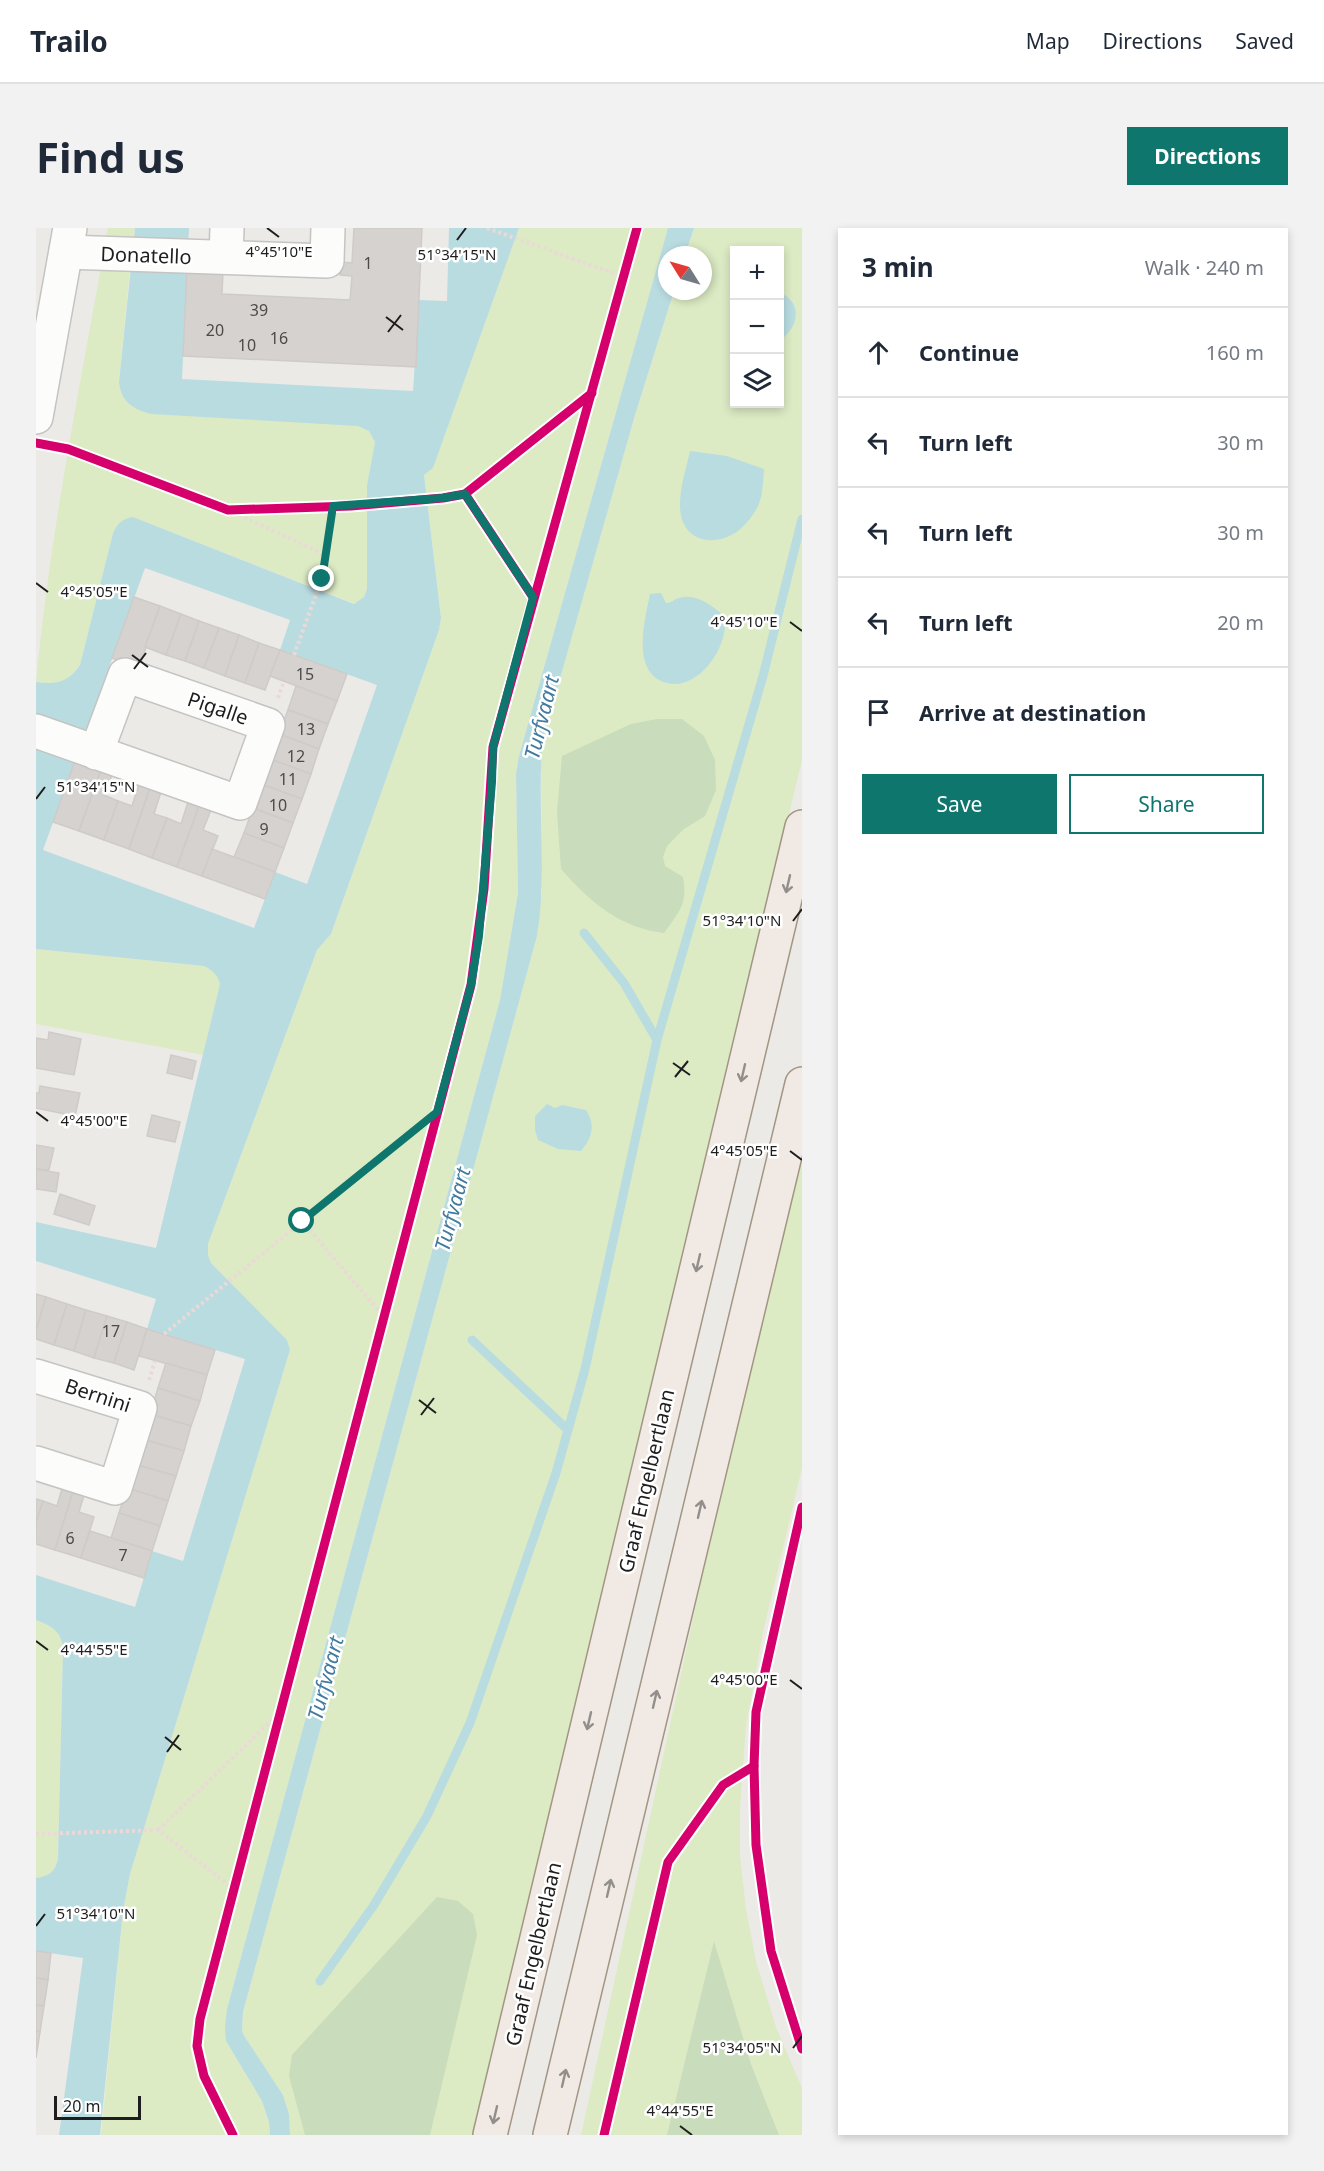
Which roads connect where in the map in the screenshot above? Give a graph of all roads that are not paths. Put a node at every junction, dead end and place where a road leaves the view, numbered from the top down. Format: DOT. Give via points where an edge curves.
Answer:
graph roads {
  1 [pos="328,228"];
  2 [pos="68,240"];
  3 [pos="227,243"];
  4 [pos="36,414"];
  5 [pos="36,731"];
  6 [pos="88,750"];
  7 [pos="802,827"];
  8 [pos="802,1084"];
  9 [pos="36,1376"];
  10 [pos="36,1463"];
  11 [pos="490,2135"];
  12 [pos="550,2135"];
  1 -- 3 [label="street, Donatello" via="327,261"];
  2 -- 3 [label="street, Donatello" via="132,254 188,256"];
  2 -- 4 [label="street"];
  5 -- 6 [label="street, Pigalle"];
  6 -- 6 [label="street, Pigalle" via="240,803 268,725 125,675"];
  7 -- 11 [label="main road, Graaf Engelbertlaan, one-way"];
  12 -- 8 [label="main road, one-way"];
  9 -- 10 [label="street, Bernini" via="140,1408 115,1488"];
}
